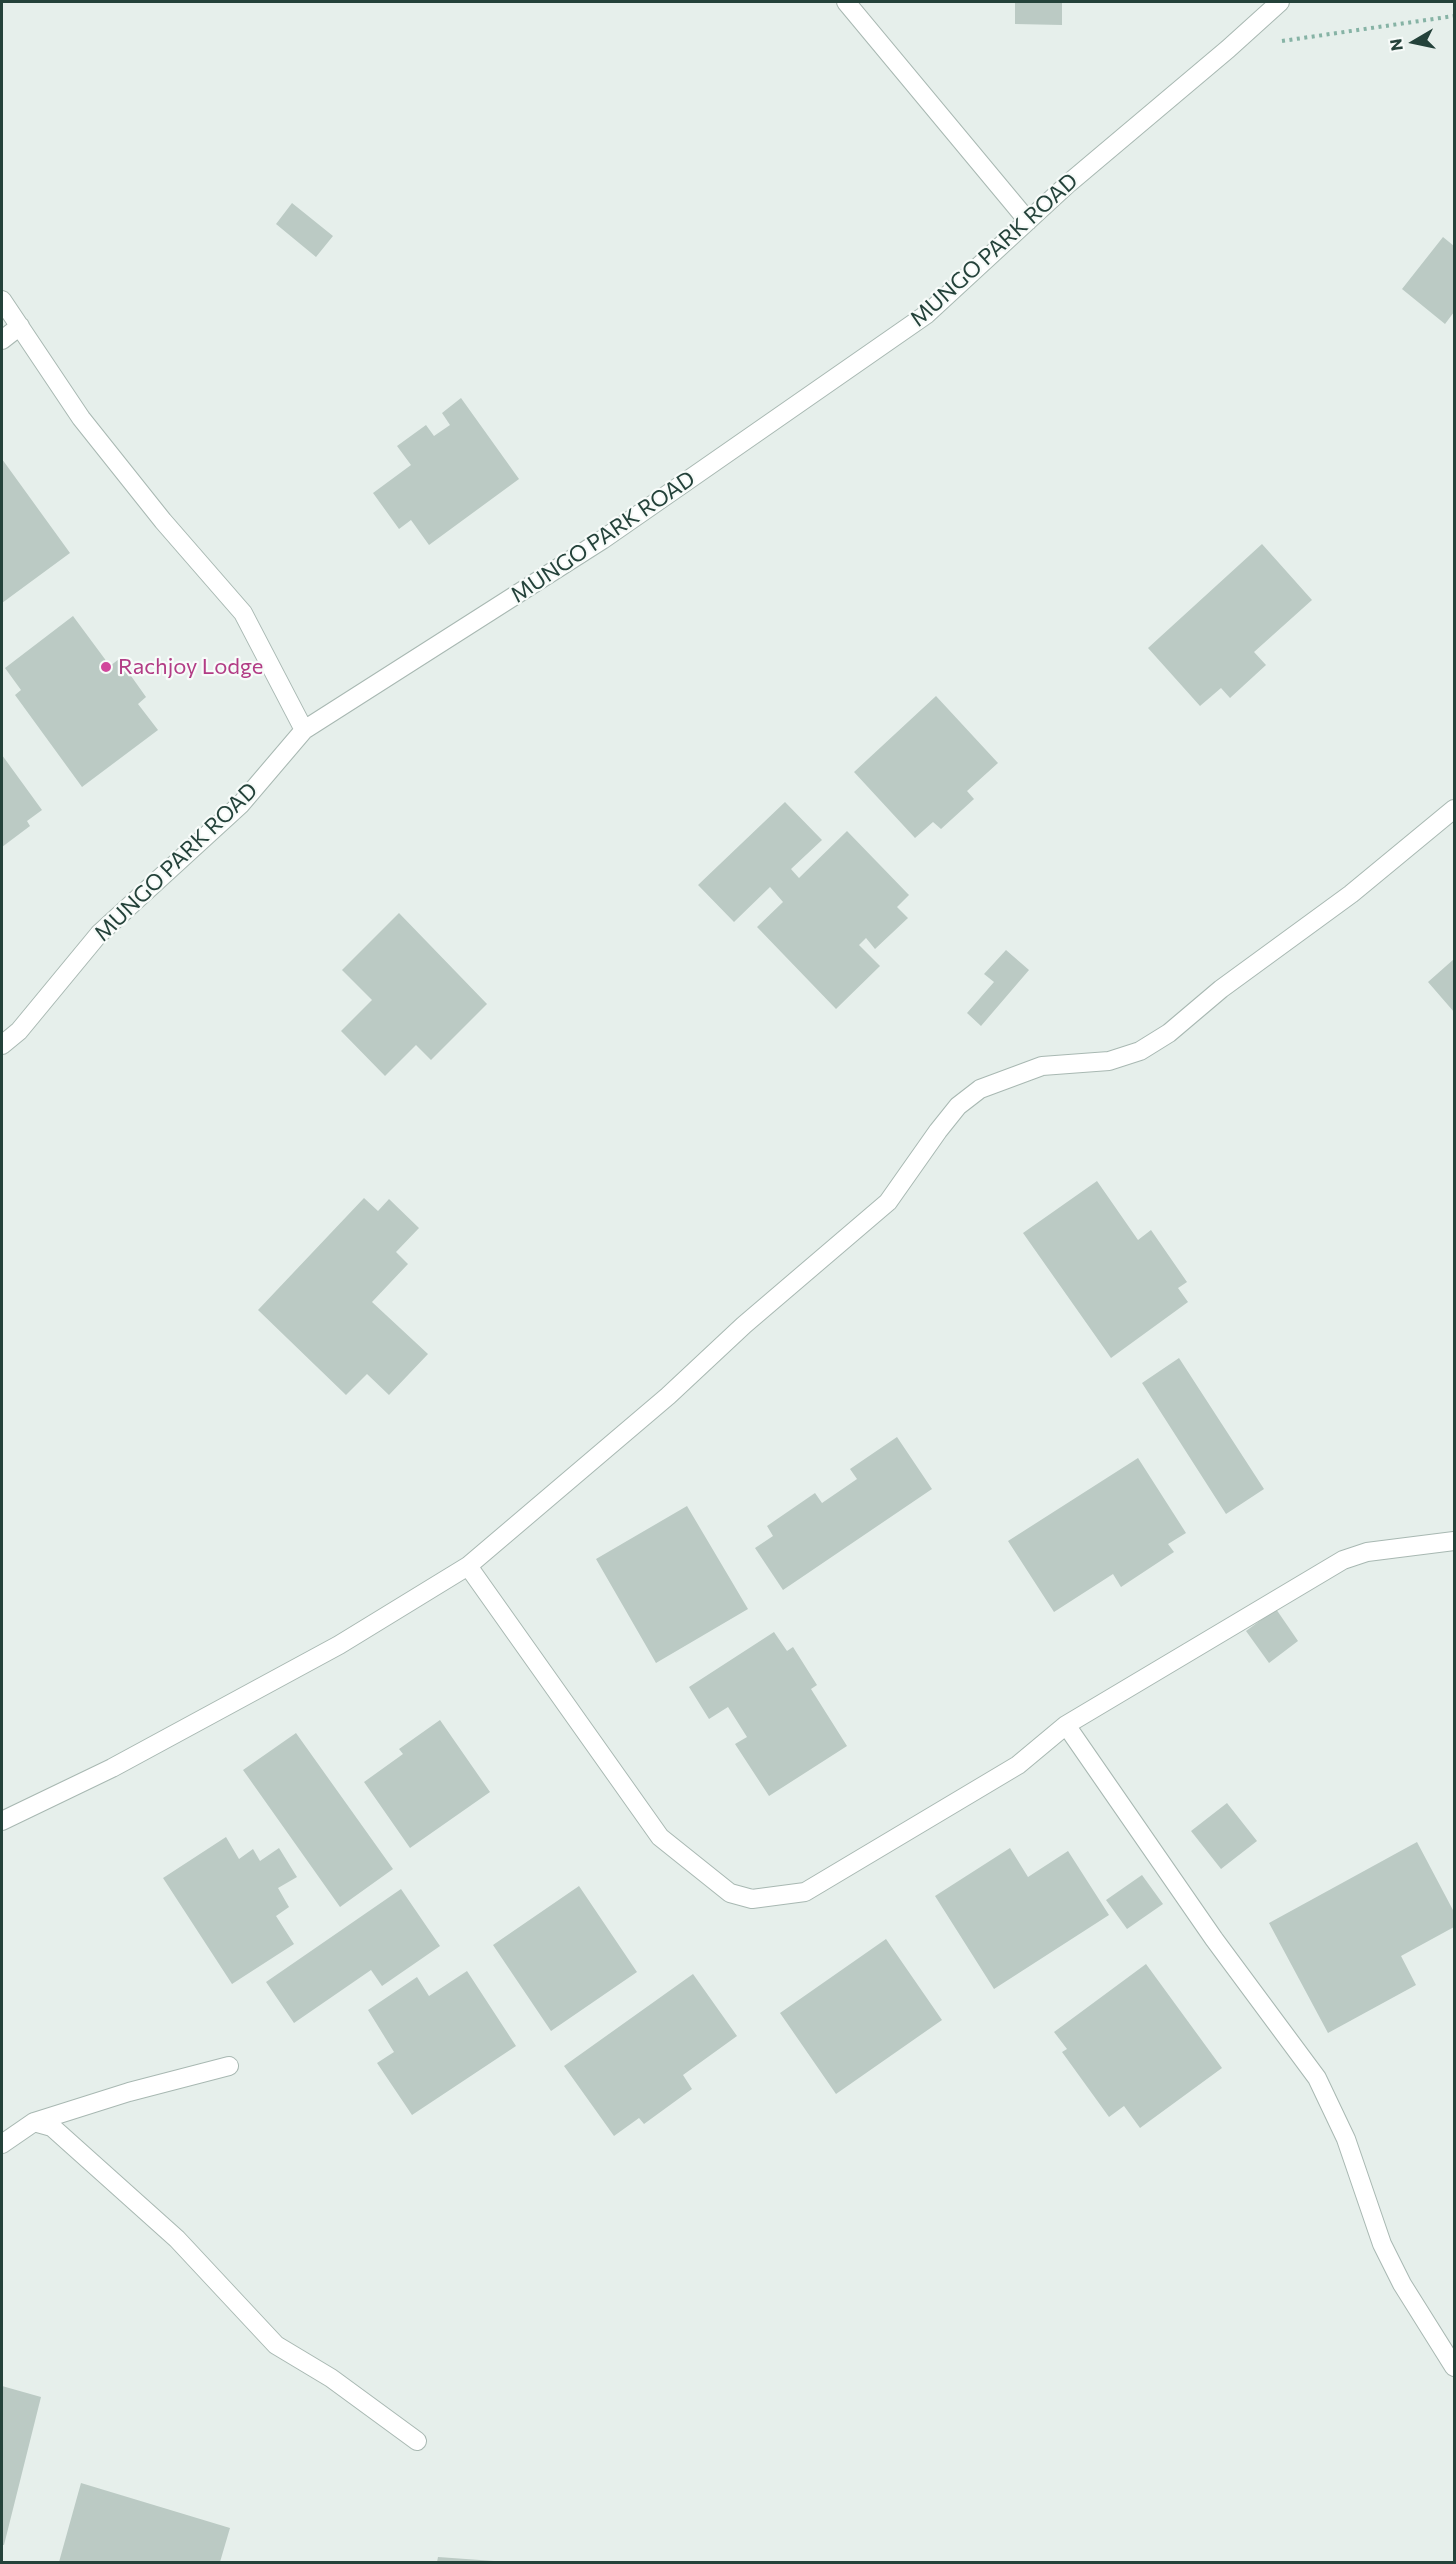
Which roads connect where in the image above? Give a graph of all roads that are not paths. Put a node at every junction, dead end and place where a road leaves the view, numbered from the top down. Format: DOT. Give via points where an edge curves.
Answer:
graph roads {
  1 [pos="846,2"];
  2 [pos="1280,2"];
  3 [pos="1028,221"];
  4 [pos="2,300"];
  5 [pos="20,326"];
  6 [pos="2,340"];
  7 [pos="304,730"];
  8 [pos="1455,809"];
  9 [pos="2,1045"];
  10 [pos="1455,1541"];
  11 [pos="468,1566"];
  12 [pos="1066,1725"];
  13 [pos="2,1821"];
  14 [pos="229,2066"];
  15 [pos="34,2122"];
  16 [pos="2,2144"];
  17 [pos="1455,2367"];
  18 [pos="417,2441"];
  1 -- 3 [label="street"];
  2 -- 3 [label="street, MUNGO PARK ROAD"];
  3 -- 7 [label="street, MUNGO PARK ROAD" via="917,321 602,540"];
  4 -- 5 [label="street"];
  5 -- 6 [label="street"];
  5 -- 7 [label="street" via="81,418 163,522 243,613"];
  7 -- 9 [label="street, MUNGO PARK ROAD" via="241,804 99,934 19,1031"];
  8 -- 11 [label="street" via="1351,894 1140,1051 1109,1061 1042,1066 980,1089 958,1106 888,1202"];
  10 -- 12 [label="street" via="1377,1551 1344,1560"];
  11 -- 12 [label="street" via="660,1837 730,1893 752,1899 805,1892 1018,1765"];
  11 -- 13 [label="street" via="339,1644 112,1768"];
  12 -- 17 [label="street" via="1214,1939 1317,2078 1346,2139 1382,2244 1402,2284"];
  14 -- 15 [label="street" via="129,2091"];
  15 -- 16 [label="street"];
  15 -- 18 [label="street" via="52,2127 177,2239 276,2345 331,2378"];
}
